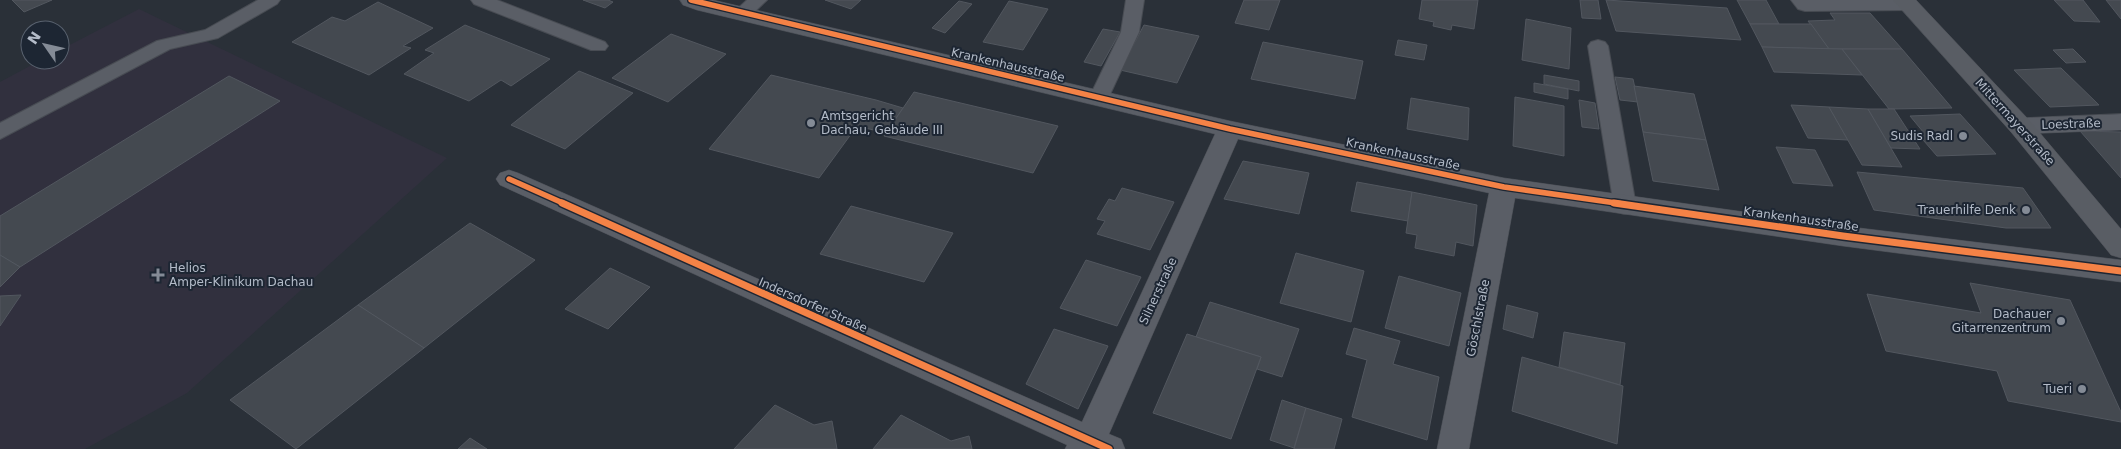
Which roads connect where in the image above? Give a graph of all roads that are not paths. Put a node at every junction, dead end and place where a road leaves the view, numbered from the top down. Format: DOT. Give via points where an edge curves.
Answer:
graph roads {
  1 [pos="240,0"];
  2 [pos="271,0"];
  3 [pos="480,0"];
  4 [pos="691,0"];
  5 [pos="1135,0"];
  6 [pos="1800,0"];
  7 [pos="1906,2"];
  8 [pos="750,7"];
  9 [pos="598,46"];
  10 [pos="1598,46"];
  11 [pos="78,90"];
  12 [pos="1099,98"];
  13 [pos="2121,122"];
  14 [pos="2020,126"];
  15 [pos="1230,129"];
  16 [pos="0,132"];
  17 [pos="509,179"];
  18 [pos="1504,187"];
  19 [pos="1625,206"];
  20 [pos="2121,248"];
  21 [pos="2121,271"];
  22 [pos="1093,446"];
  23 [pos="1453,449"];
  1 -- 11 [label="lane"];
  2 -- 11 [label="lane" via="211,34 164,45"];
  3 -- 9 [label="lane"];
  4 -- 8 [label="street, Krankenhausstraße"];
  5 -- 12 [label="lane" via="1130,32"];
  6 -- 7 [label="lane" via="1805,5"];
  7 -- 14 [label="main road, Mittermayerstraße"];
  8 -- 12 [label="street, Krankenhausstraße"];
  10 -- 19 [label="lane"];
  11 -- 16 [label="lane"];
  12 -- 15 [label="street, Krankenhausstraße"];
  13 -- 14 [label="street, Loestraße"];
  14 -- 20 [label="main road, Mittermayerstraße"];
  15 -- 18 [label="street, Krankenhausstraße"];
  15 -- 22 [label="street, Silnerstraße"];
  17 -- 22 [label="street, Indersdorfer Straße"];
  18 -- 19 [label="street, Krankenhausstraße"];
  18 -- 23 [label="street, Göschlstraße"];
  19 -- 21 [label="street, Krankenhausstraße"];
}
